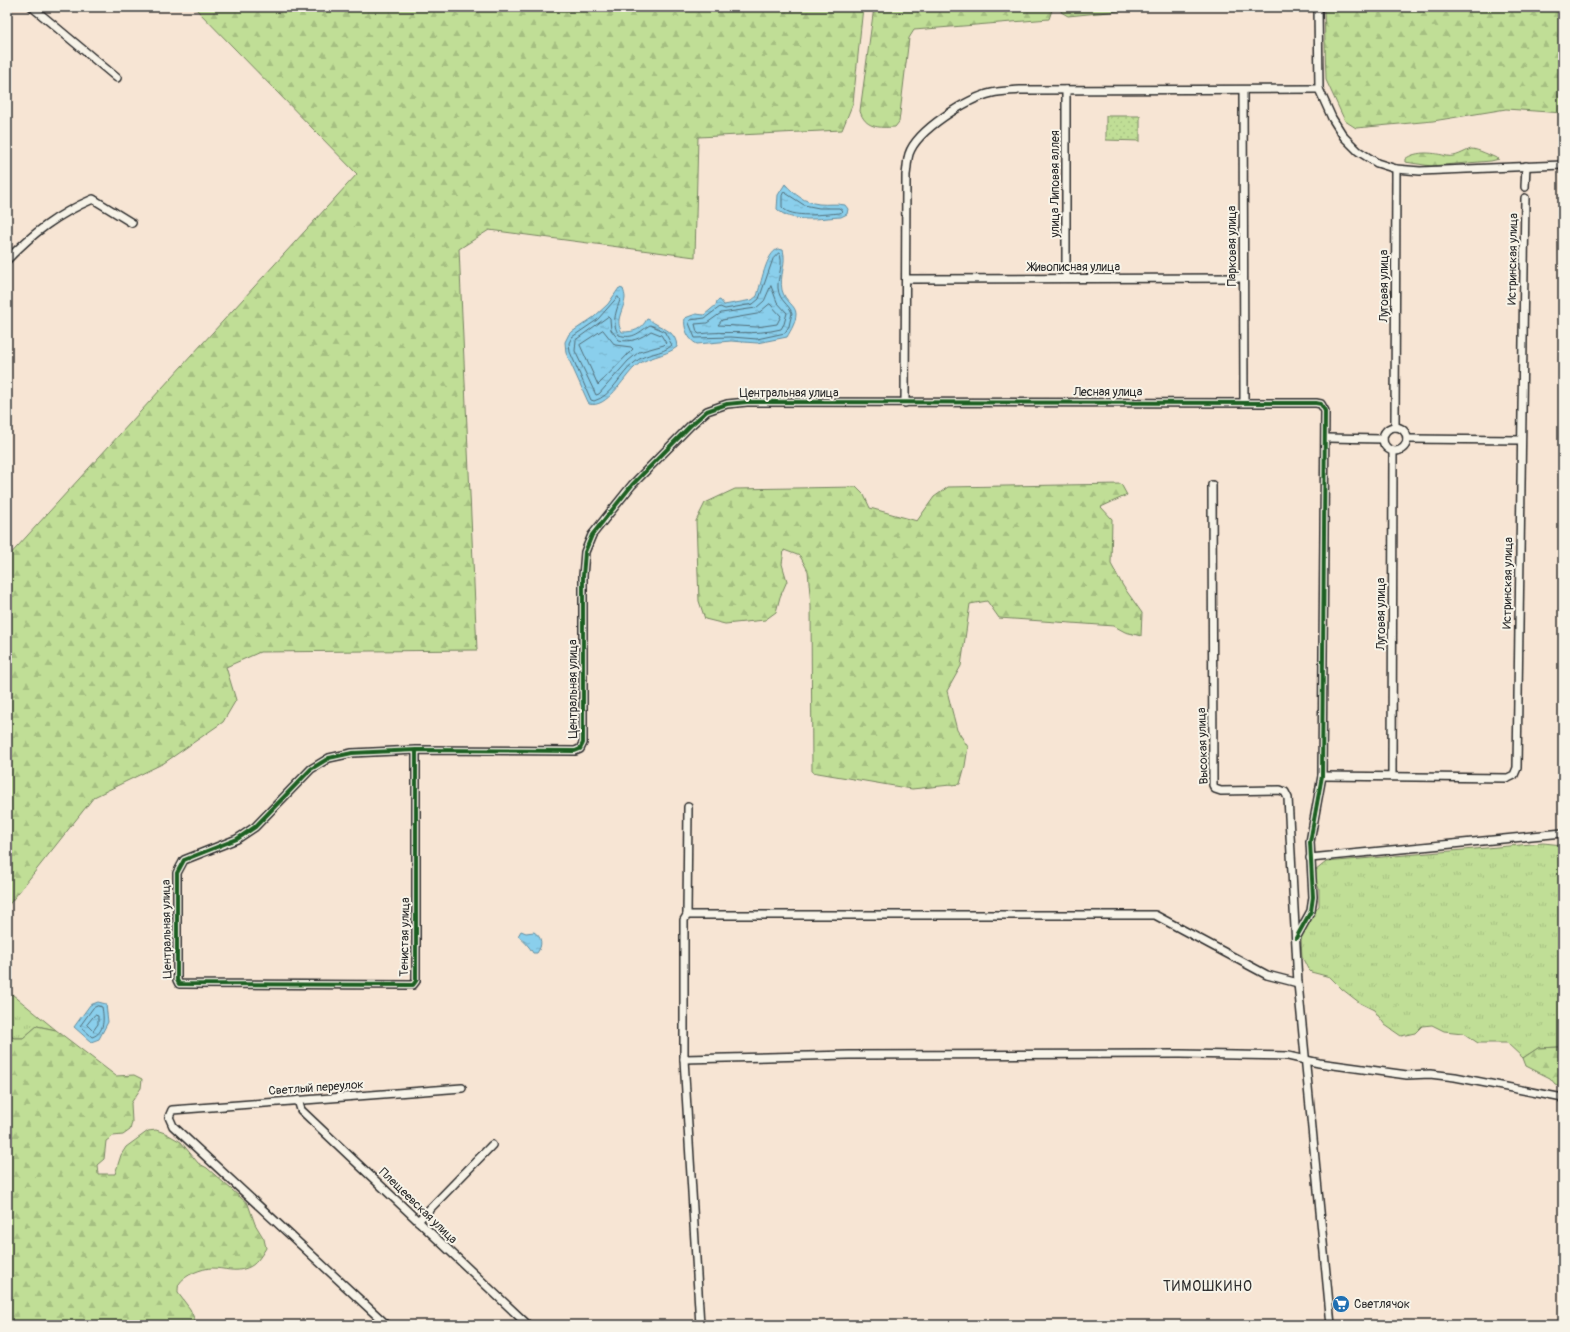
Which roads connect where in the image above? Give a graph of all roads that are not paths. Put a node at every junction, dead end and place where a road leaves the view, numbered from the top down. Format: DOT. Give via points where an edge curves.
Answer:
graph roads {
  1 [pos="32,7"];
  2 [pos="1318,7"];
  3 [pos="117,78"];
  4 [pos="1319,89"];
  5 [pos="1066,90"];
  6 [pos="1243,90"];
  7 [pos="1563,165"];
  8 [pos="1526,166"];
  9 [pos="1396,169"];
  10 [pos="1525,187"];
  11 [pos="1525,198"];
  12 [pos="132,224"];
  13 [pos="7,260"];
  14 [pos="1066,277"];
  15 [pos="1243,278"];
  16 [pos="906,279"];
  17 [pos="1244,402"];
  18 [pos="905,403"];
  19 [pos="1395,427"];
  20 [pos="1326,438"];
  21 [pos="1382,439"];
  22 [pos="1407,439"];
  23 [pos="1521,440"];
  24 [pos="1393,451"];
  25 [pos="1212,485"];
  26 [pos="416,750"];
  27 [pos="1322,776"];
  28 [pos="1392,776"];
  29 [pos="688,807"];
  30 [pos="1563,833"];
  31 [pos="1310,858"];
  32 [pos="687,915"];
  33 [pos="1296,938"];
  34 [pos="1298,983"];
  35 [pos="179,984"];
  36 [pos="684,1059"];
  37 [pos="1305,1060"];
  38 [pos="462,1088"];
  39 [pos="1563,1098"];
  40 [pos="298,1100"];
  41 [pos="492,1145"];
  42 [pos="418,1221"];
  43 [pos="387,1325"];
  44 [pos="528,1325"];
  45 [pos="700,1325"];
  46 [pos="1331,1325"];
  1 -- 3 [label="street"];
  2 -- 4 [label="street"];
  4 -- 6 [label="street"];
  4 -- 9 [label="street" via="1344,137 1370,159"];
  5 -- 6 [label="street"];
  5 -- 14 [label="street, улица Липовая аллея"];
  5 -- 16 [label="street" via="992,93 970,101 937,122 921,137 910,153 906,175"];
  6 -- 15 [label="street, Парковая улица"];
  7 -- 8 [label="street"];
  8 -- 9 [label="street" via="1420,171"];
  8 -- 10 [label="street"];
  9 -- 19 [label="street, Луговая улица"];
  11 -- 23 [label="street, Истринская улица"];
  12 -- 13 [label="street" via="93,199 68,209 27,239"];
  14 -- 15 [label="street, Живописная улица"];
  14 -- 16 [label="street, Живописная улица"];
  15 -- 17 [label="street, Парковая улица"];
  16 -- 18 [label="street"];
  17 -- 18 [label="street, Лесная улица"];
  17 -- 20 [label="street, Лесная улица" via="1321,404 1325,411"];
  18 -- 26 [label="street, Центральная улица" via="747,402 727,404 707,411 632,486 592,535 585,552 583,743 580,749"];
  19 -- 21 [label="street" via="1389,428"];
  19 -- 22 [label="street" via="1401,428"];
  20 -- 21 [label="street"];
  20 -- 27 [label="street"];
  21 -- 24 [label="street" via="1388,449"];
  22 -- 23 [label="street"];
  22 -- 24 [label="street" via="1400,450"];
  23 -- 28 [label="street, Истринская улица" via="1517,768 1514,775 1508,778"];
  24 -- 28 [label="street, Луговая улица"];
  25 -- 33 [label="street, Высокая улица" via="1213,785 1220,791 1285,792 1288,798"];
  26 -- 35 [label="street, Центральная улица" via="352,753 329,758 311,769 255,827 237,839 184,860 177,873"];
  26 -- 35 [label="street, Тенистая улица" via="416,981 413,985"];
  27 -- 28 [label="street, Истринская улица"];
  27 -- 31 [label="street" via="1313,819"];
  29 -- 32 [label="street"];
  30 -- 31 [label="street"];
  31 -- 33 [label="street" via="1313,897 1311,911"];
  32 -- 34 [label="street" via="1155,915 1267,975"];
  32 -- 36 [label="street" via="684,920"];
  33 -- 34 [label="street"];
  34 -- 37 [label="street"];
  36 -- 37 [label="street" via="857,1055 1180,1054 1288,1056"];
  36 -- 45 [label="street"];
  37 -- 39 [label="street" via="1407,1075 1455,1077"];
  37 -- 46 [label="street"];
  38 -- 40 [label="street, Светлый переулок"];
  40 -- 42 [label="street, Плещеевская улица" via="301,1110"];
  40 -- 43 [label="street, Светлый переулок" via="172,1110 169,1117 173,1126"];
  41 -- 42 [label="street"];
  42 -- 44 [label="street, Плещеевская улица"];
}
